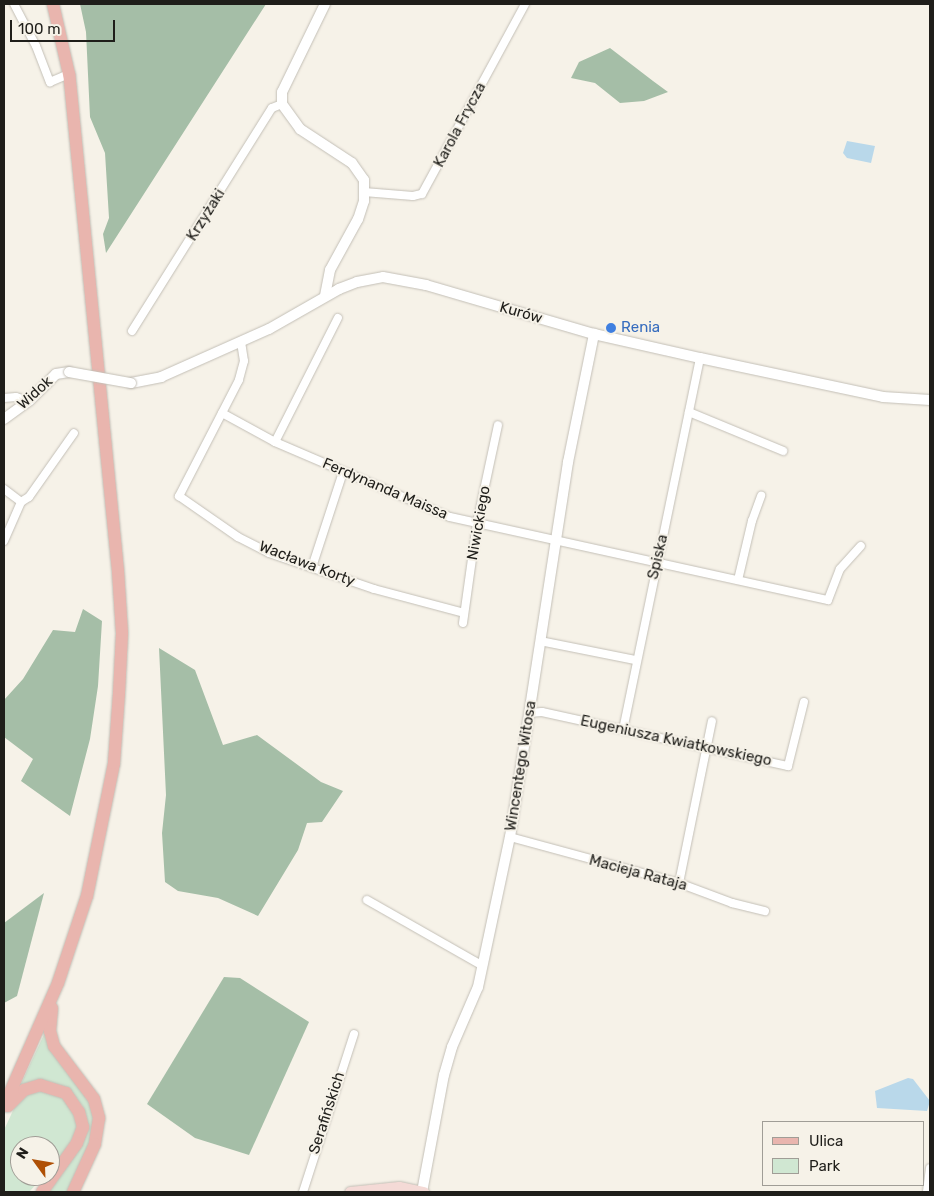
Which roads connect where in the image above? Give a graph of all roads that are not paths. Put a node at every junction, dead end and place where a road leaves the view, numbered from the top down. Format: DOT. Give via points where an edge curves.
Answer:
graph roads {
  1 [pos="14,4"];
  2 [pos="53,4"];
  3 [pos="325,4"];
  4 [pos="525,4"];
  5 [pos="69,74"];
  6 [pos="282,104"];
  7 [pos="364,192"];
  8 [pos="329,280"];
  9 [pos="339,289"];
  10 [pos="325,296"];
  11 [pos="338,318"];
  12 [pos="132,331"];
  13 [pos="594,334"];
  14 [pos="241,342"];
  15 [pos="700,358"];
  16 [pos="69,372"];
  17 [pos="4,398"];
  18 [pos="930,400"];
  19 [pos="29,401"];
  20 [pos="689,412"];
  21 [pos="222,413"];
  22 [pos="4,419"];
  23 [pos="498,425"];
  24 [pos="74,433"];
  25 [pos="275,442"];
  26 [pos="783,451"];
  27 [pos="343,472"];
  28 [pos="4,489"];
  29 [pos="761,496"];
  30 [pos="21,502"];
  31 [pos="478,523"];
  32 [pos="4,541"];
  33 [pos="556,542"];
  34 [pos="861,546"];
  35 [pos="656,562"];
  36 [pos="309,566"];
  37 [pos="738,580"];
  38 [pos="464,613"];
  39 [pos="463,623"];
  40 [pos="540,641"];
  41 [pos="636,660"];
  42 [pos="804,702"];
  43 [pos="529,714"];
  44 [pos="712,721"];
  45 [pos="623,730"];
  46 [pos="707,748"];
  47 [pos="510,838"];
  48 [pos="680,883"];
  49 [pos="367,900"];
  50 [pos="765,911"];
  51 [pos="483,966"];
  52 [pos="58,983"];
  53 [pos="354,1034"];
  54 [pos="19,1073"];
  55 [pos="4,1094"];
  56 [pos="4,1106"];
  57 [pos="4,1113"];
  58 [pos="89,1160"];
  59 [pos="61,1166"];
  60 [pos="930,1168"];
  61 [pos="34,1192"];
  62 [pos="42,1192"];
  63 [pos="73,1192"];
  64 [pos="80,1192"];
  65 [pos="303,1192"];
  66 [pos="350,1192"];
  67 [pos="423,1192"];
  68 [pos="928,1192"];
  1 -- 5 [label="street" via="50,82"];
  2 -- 5 [label="main road"];
  3 -- 6 [label="street" via="284,84"];
  4 -- 7 [label="street, Karola Frycza" via="422,194"];
  5 -- 52 [label="main road" via="118,561 122,633 114,763 104,822 87,896"];
  6 -- 7 [label="street" via="300,129 360,171"];
  6 -- 12 [label="street, Krzyżaki" via="272,108"];
  7 -- 8 [label="street" via="358,218 330,270"];
  8 -- 9 [label="street"];
  8 -- 10 [label="street"];
  9 -- 10 [label="street, Kurów"];
  9 -- 13 [label="street, Kurów" via="369,278 399,278"];
  10 -- 14 [label="street, Kurów"];
  11 -- 25 [label="street"];
  13 -- 15 [label="street, Kurów"];
  13 -- 33 [label="street, Wincentego Witosa"];
  14 -- 16 [label="street, Kurów, bridge" via="161,377 131,383"];
  14 -- 21 [label="street, Wacława Korty" via="243,370"];
  15 -- 18 [label="street, Kurów" via="883,397"];
  15 -- 20 [label="street, Spiska"];
  16 -- 19 [label="street, Widok" via="56,374"];
  17 -- 19 [label="street"];
  19 -- 22 [label="street, Widok"];
  20 -- 26 [label="street"];
  20 -- 35 [label="street, Spiska"];
  21 -- 25 [label="street, Ferdynanda Maissa"];
  21 -- 36 [label="street, Wacława Korty" via="180,496 238,537 269,553"];
  23 -- 31 [label="street, Niwickiego"];
  24 -- 30 [label="street" via="29,496"];
  25 -- 27 [label="street, Ferdynanda Maissa"];
  27 -- 31 [label="street, Ferdynanda Maissa" via="450,517"];
  27 -- 36 [label="street" via="313,564"];
  28 -- 30 [label="street"];
  29 -- 37 [label="street"];
  30 -- 32 [label="street"];
  31 -- 33 [label="street, Ferdynanda Maissa"];
  31 -- 38 [label="street, Niwickiego"];
  33 -- 35 [label="street, Ferdynanda Maissa"];
  33 -- 40 [label="street, Wincentego Witosa"];
  34 -- 37 [label="street, Ferdynanda Maissa" via="840,569 828,600"];
  35 -- 37 [label="street, Ferdynanda Maissa"];
  35 -- 41 [label="street, Spiska"];
  36 -- 38 [label="street, Wacława Korty" via="374,589"];
  38 -- 39 [label="street, Niwickiego"];
  40 -- 41 [label="street"];
  40 -- 43 [label="street, Wincentego Witosa"];
  41 -- 45 [label="street, Spiska"];
  42 -- 46 [label="street, Eugeniusza Kwiatkowskiego" via="788,766"];
  43 -- 45 [label="street, Eugeniusza Kwiatkowskiego" via="542,712"];
  43 -- 47 [label="street, Wincentego Witosa"];
  44 -- 46 [label="street"];
  45 -- 46 [label="street, Eugeniusza Kwiatkowskiego"];
  46 -- 48 [label="street"];
  47 -- 48 [label="street, Macieja Rataja"];
  47 -- 51 [label="street, Wincentego Witosa"];
  48 -- 50 [label="street, Macieja Rataja" via="732,903"];
  49 -- 51 [label="street"];
  51 -- 67 [label="street, Wincentego Witosa" via="449,1057"];
  52 -- 54 [label="main road"];
  52 -- 58 [label="main road" via="50,1022 52,1039 62,1060 94,1099 99,1118 98,1137"];
  53 -- 65 [label="street, Serafińskich"];
  54 -- 55 [label="main road"];
  54 -- 56 [label="main road"];
  57 -- 59 [label="main road" via="18,1094 33,1087 49,1086 66,1093 80,1112 83,1127 78,1143"];
  58 -- 63 [label="main road"];
  58 -- 64 [label="main road"];
  59 -- 61 [label="main road"];
  59 -- 62 [label="main road"];
  60 -- 68 [label="street"];
  66 -- 67 [label="main road" via="399,1187"];
}
